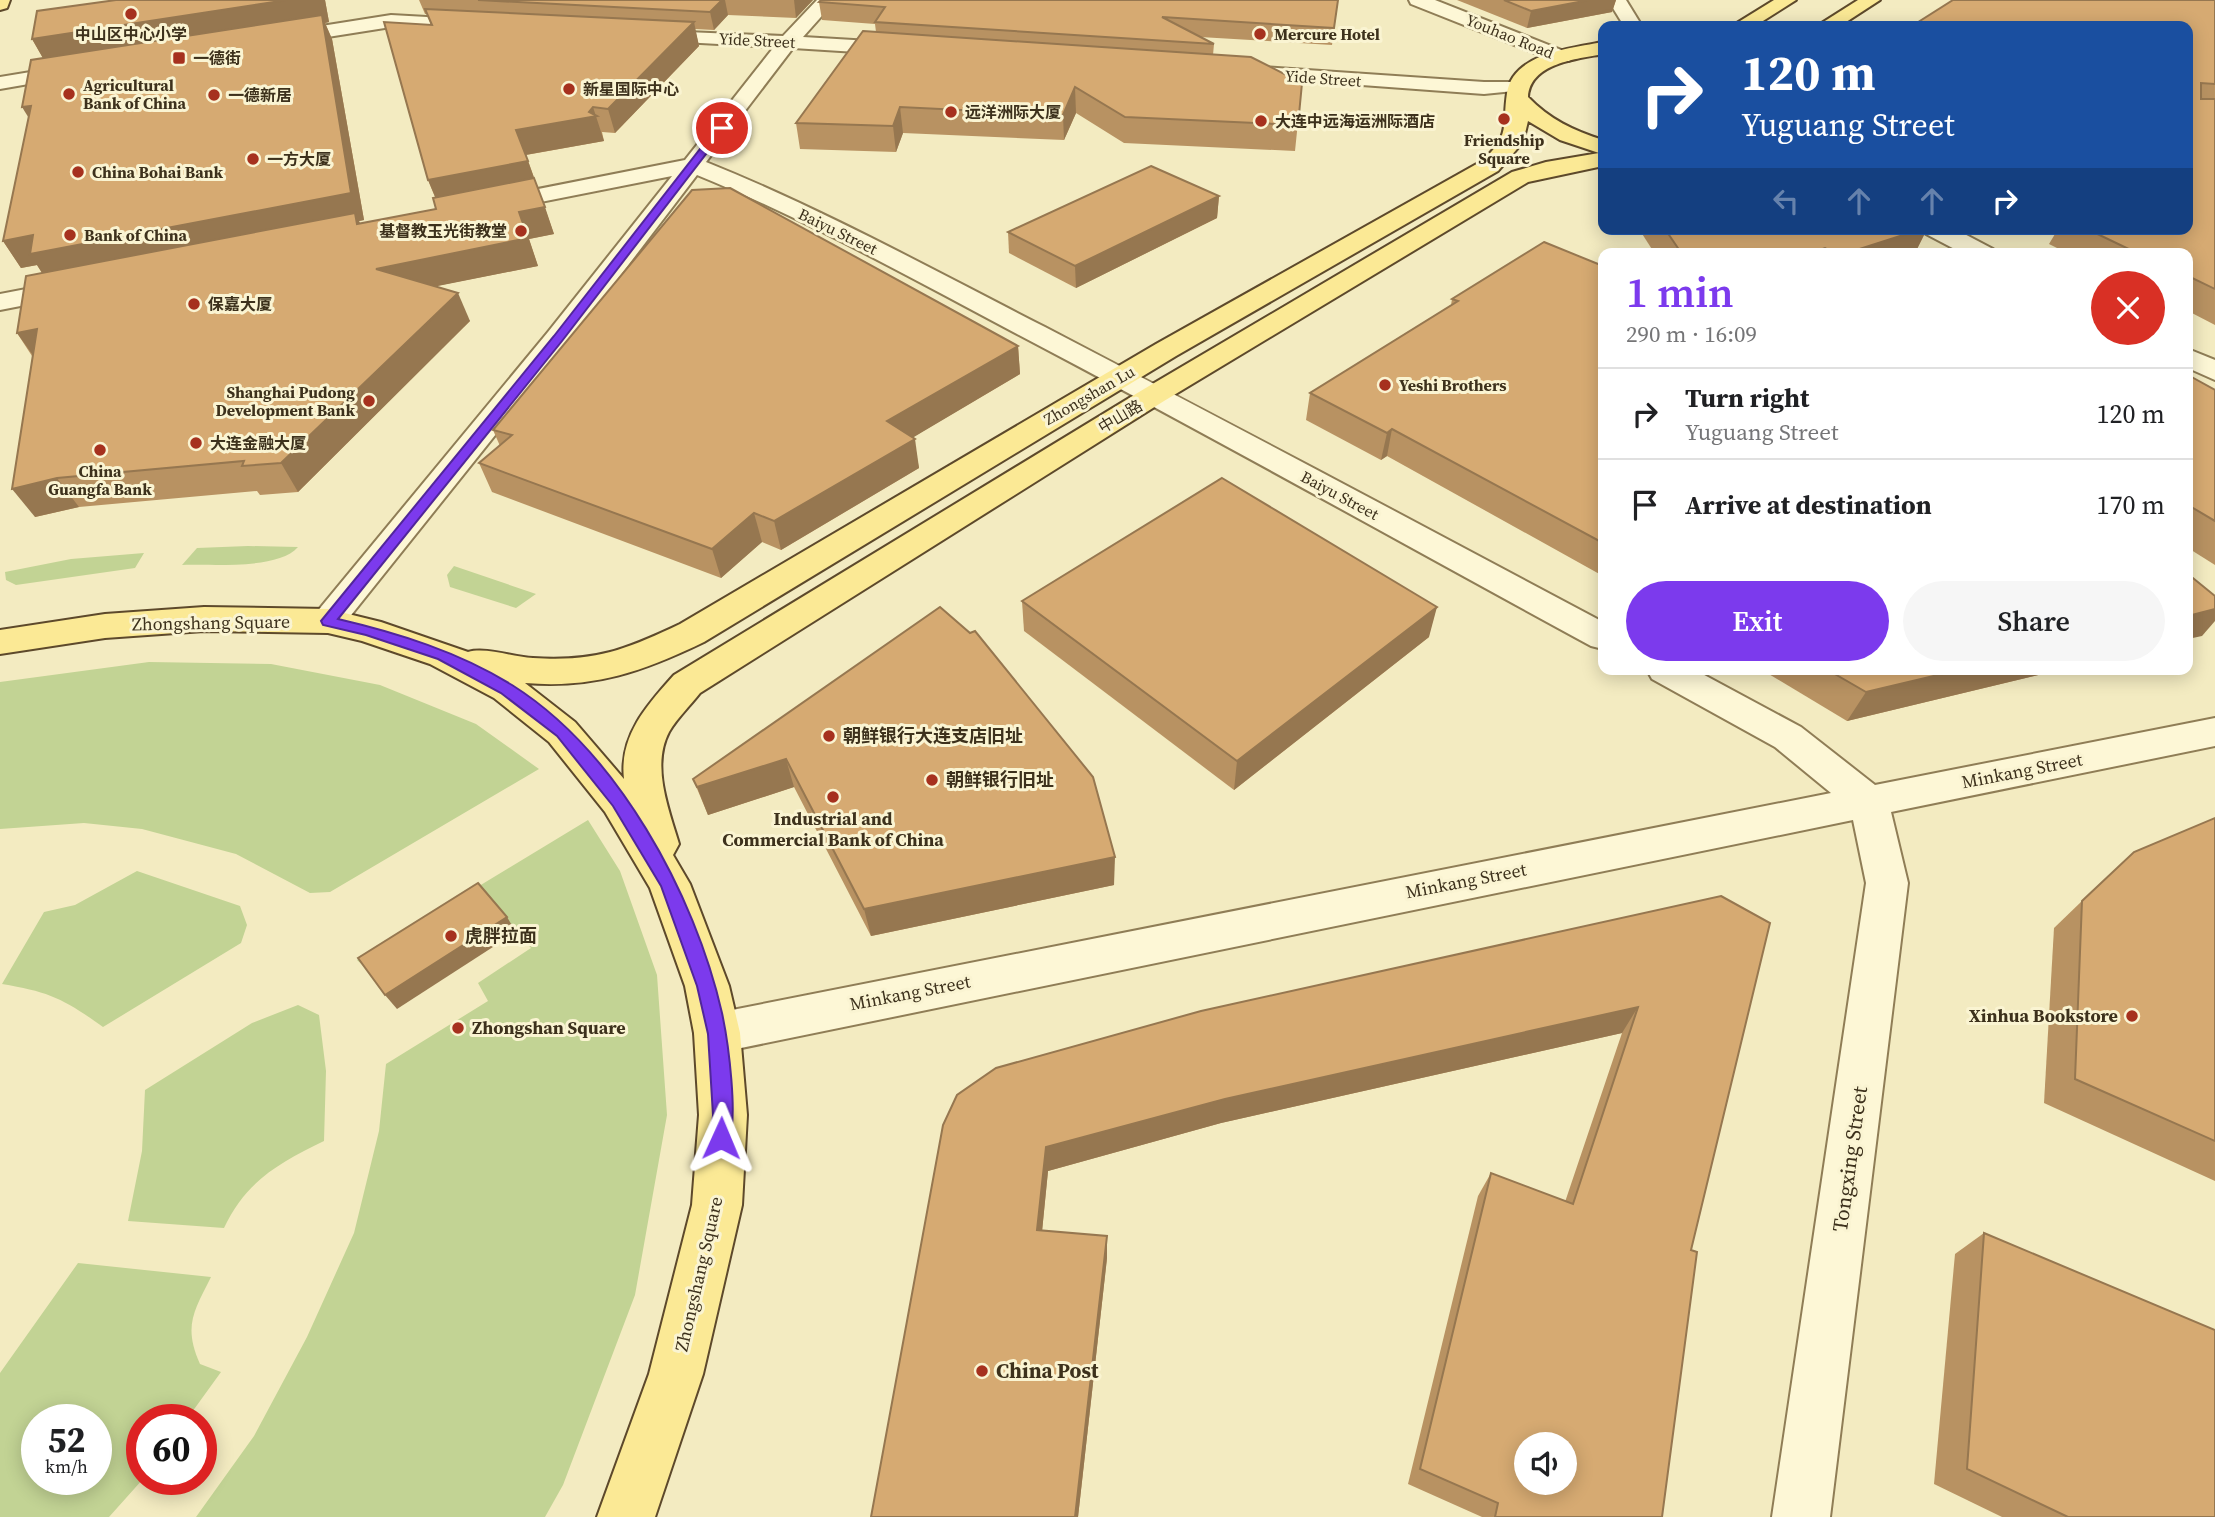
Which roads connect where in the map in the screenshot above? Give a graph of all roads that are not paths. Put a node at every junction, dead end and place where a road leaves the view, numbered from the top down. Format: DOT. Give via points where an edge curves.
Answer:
graph roads {
  1 [pos="383,0"];
  2 [pos="827,0"];
  3 [pos="1418,0"];
  4 [pos="1617,0"];
  5 [pos="1871,0"];
  6 [pos="1780,4"];
  7 [pos="391,21"];
  8 [pos="1630,21"];
  9 [pos="1736,21"];
  10 [pos="1751,21"];
  11 [pos="1835,21"];
  12 [pos="496,26"];
  13 [pos="621,33"];
  14 [pos="255,42"];
  15 [pos="788,42"];
  16 [pos="1598,49"];
  17 [pos="920,50"];
  18 [pos="1562,57"];
  19 [pos="105,66"];
  20 [pos="1212,70"];
  21 [pos="0,83"];
  22 [pos="1518,93"];
  23 [pos="1598,146"];
  24 [pos="1598,160"];
  25 [pos="693,165"];
  26 [pos="472,209"];
  27 [pos="1947,235"];
  28 [pos="1972,248"];
  29 [pos="97,283"];
  30 [pos="0,302"];
  31 [pos="2193,360"];
  32 [pos="2215,371"];
  33 [pos="1120,377"];
  34 [pos="1154,395"];
  35 [pos="328,621"];
  36 [pos="1598,634"];
  37 [pos="0,642"];
  38 [pos="443,655"];
  39 [pos="1674,675"];
  40 [pos="2215,732"];
  41 [pos="1868,802"];
  42 [pos="669,884"];
  43 [pos="717,1034"];
  44 [pos="626,1517"];
  45 [pos="1801,1517"];
  1 -- 7 [label="street"];
  2 -- 15 [label="street"];
  3 -- 18 [label="street, Youhao Road"];
  4 -- 8 [label="street"];
  5 -- 11 [label="main road"];
  6 -- 9 [label="main road"];
  6 -- 10 [label="main road"];
  7 -- 12 [label="street"];
  7 -- 14 [label="street"];
  13 -- 15 [label="street, Yide Street"];
  15 -- 17 [label="street, Yide Street"];
  15 -- 25 [label="street"];
  16 -- 18 [label="main road"];
  18 -- 22 [label="main road" via="1528,71"];
  19 -- 21 [label="street"];
  20 -- 22 [label="street, Yide Street"];
  22 -- 23 [label="main road" via="1532,116"];
  22 -- 33 [label="main road, Zhongshan Lu" via="1516,132 1506,151 1490,166"];
  24 -- 34 [label="main road, 中山路" via="1520,177"];
  25 -- 26 [label="street"];
  25 -- 33 [label="street, Baiyu Street" via="872,248"];
  25 -- 35 [label="street"];
  27 -- 28 [label="street"];
  29 -- 30 [label="street"];
  31 -- 32 [label="street"];
  33 -- 34 [label="street, Baiyu Street"];
  33 -- 38 [label="main road, Zhongshan Lu" via="692,633 632,660 585,670 511,670"];
  34 -- 36 [label="street, Baiyu Street"];
  34 -- 42 [label="main road, 中山路" via="687,684 659,717 643,753 646,800"];
  35 -- 37 [label="main road, Zhongshang Square" via="204,619 105,626"];
  35 -- 38 [label="main road, Zhongshang Square"];
  38 -- 42 [label="main road, Zhongshang Square" via="507,689 562,732 619,801"];
  39 -- 41 [label="street" via="1788,737"];
  40 -- 41 [label="street, Minkang Street"];
  41 -- 43 [label="street, Minkang Street"];
  41 -- 45 [label="street, Tongxing Street" via="1887,883"];
  42 -- 43 [label="main road, Zhongshang Square" via="707,986"];
  43 -- 44 [label="main road, Zhongshang Square" via="723,1115 717,1205 676,1374"];
}
